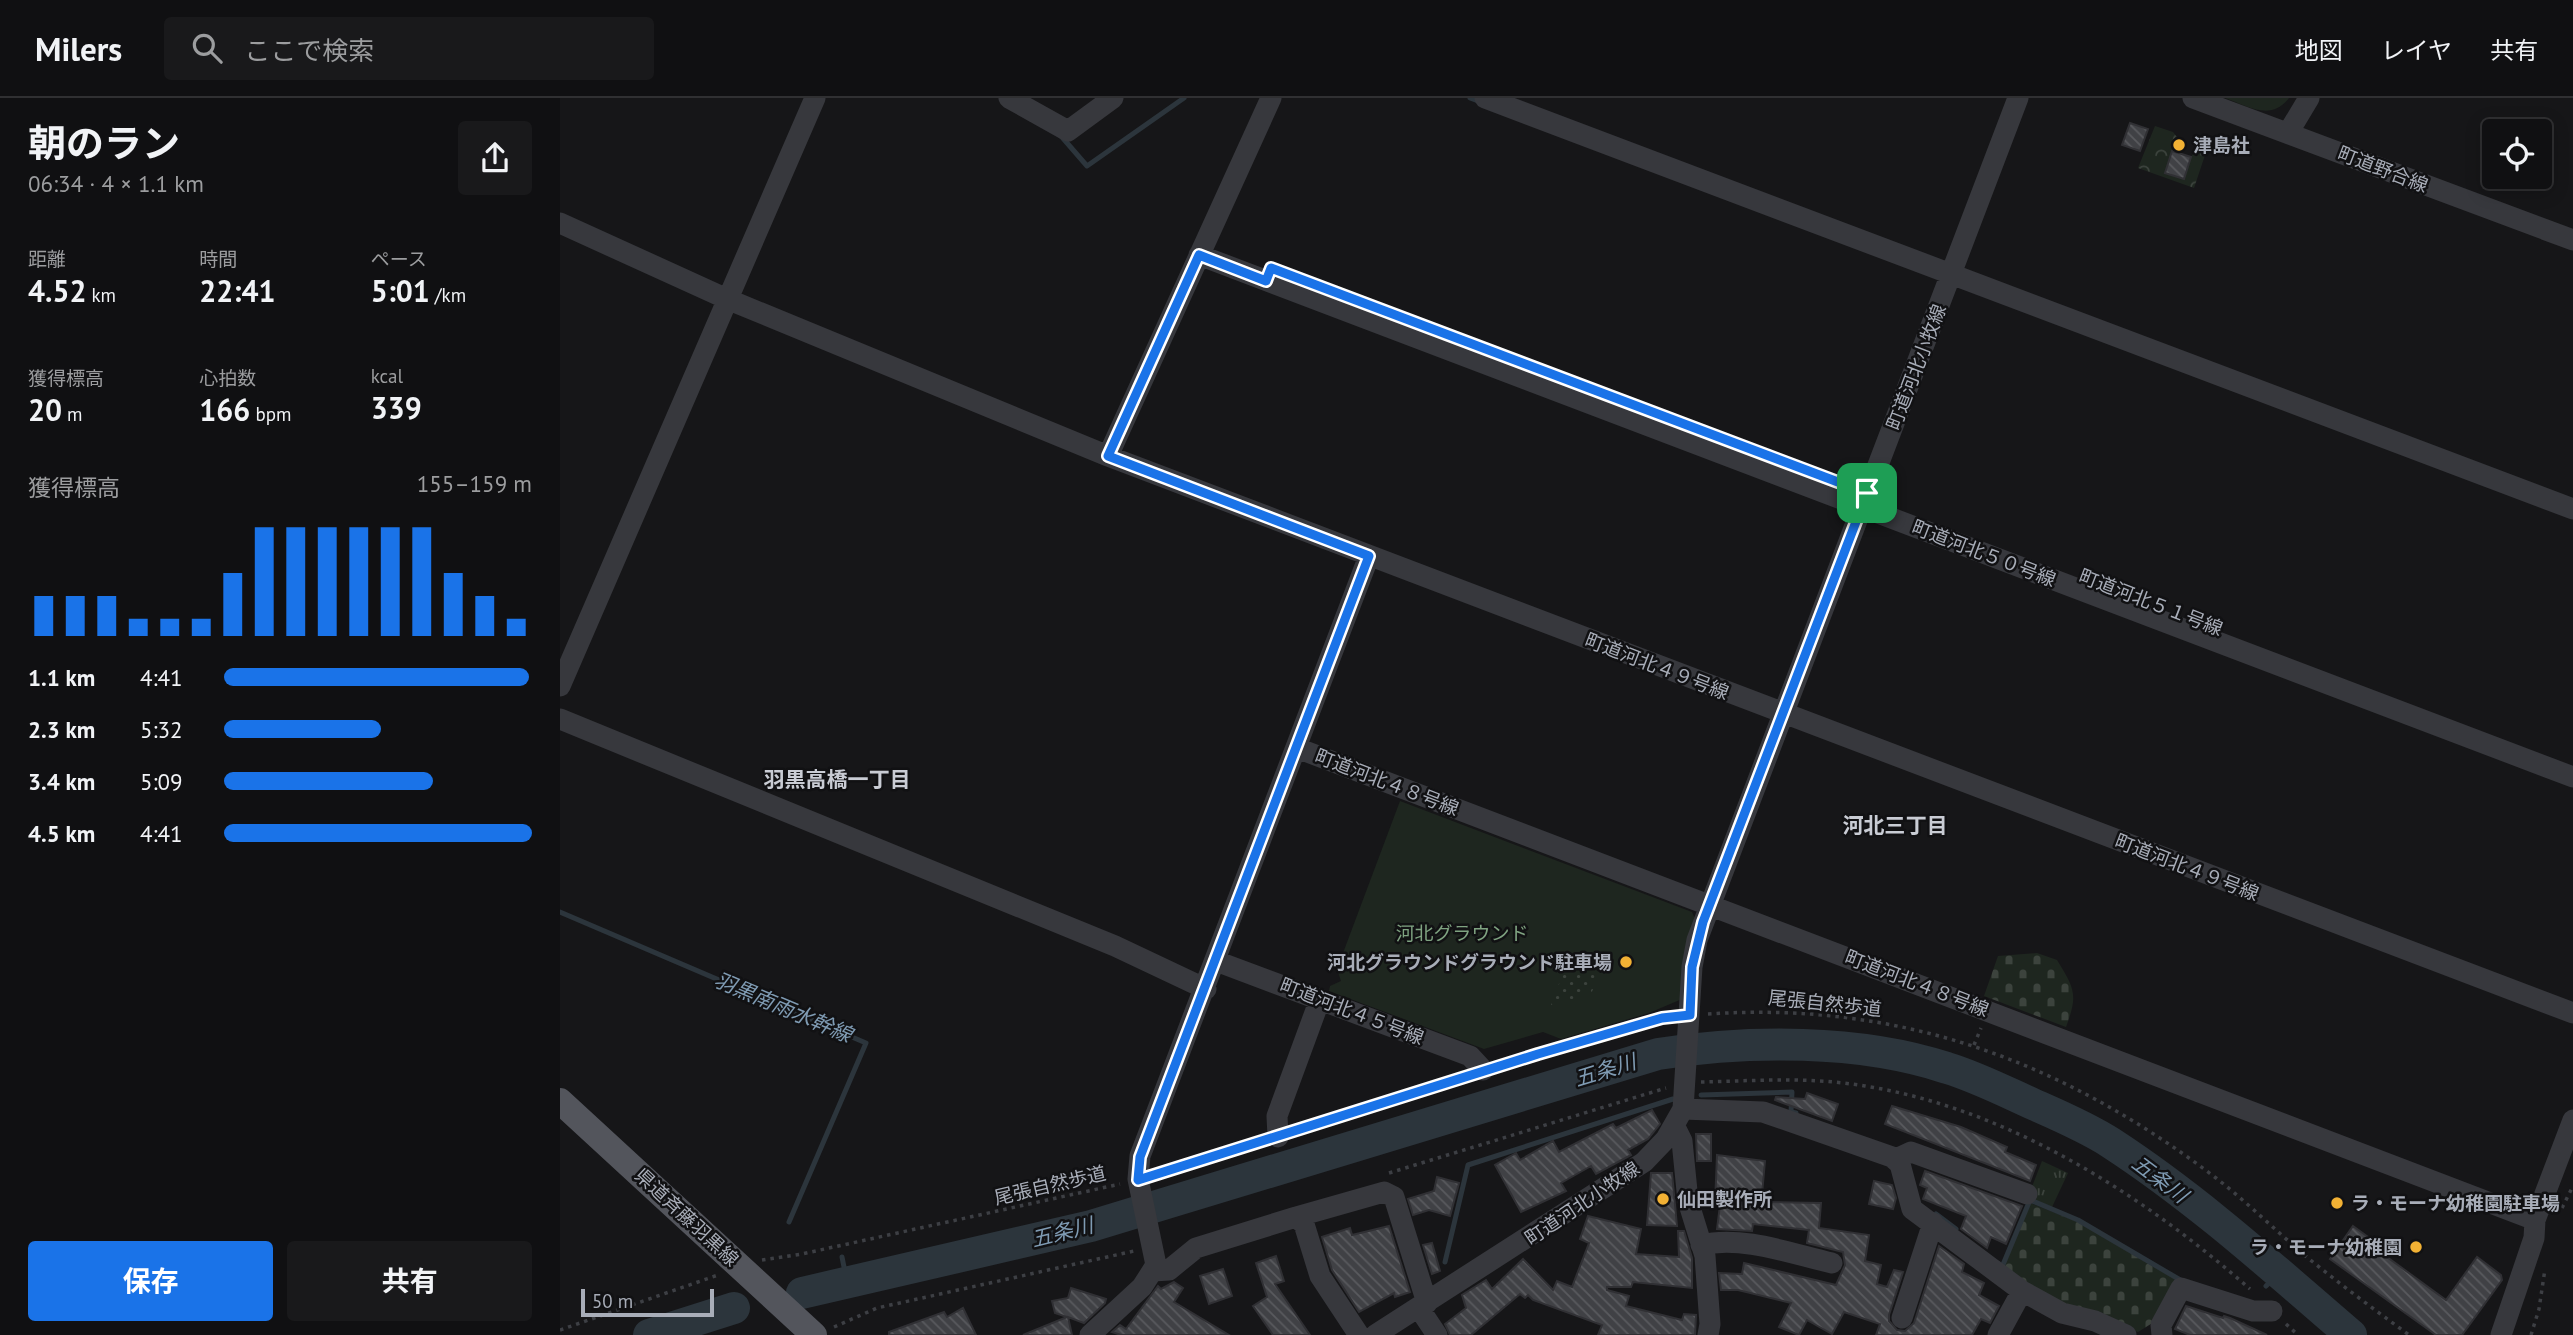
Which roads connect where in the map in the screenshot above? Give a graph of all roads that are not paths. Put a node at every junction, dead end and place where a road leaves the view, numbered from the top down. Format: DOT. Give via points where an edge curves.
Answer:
graph roads {
  1 [pos="815,98"];
  2 [pos="1009,98"];
  3 [pos="1112,98"];
  4 [pos="1271,98"];
  5 [pos="2018,98"];
  6 [pos="2193,98"];
  7 [pos="2309,98"];
  8 [pos="1499,100"];
  9 [pos="2288,133"];
  10 [pos="560,223"];
  11 [pos="2573,240"];
  12 [pos="1199,255"];
  13 [pos="1951,274"];
  14 [pos="727,299"];
  15 [pos="1108,456"];
  16 [pos="1864,500"];
  17 [pos="2573,509"];
  18 [pos="1369,556"];
  19 [pos="560,686"];
  20 [pos="1783,714"];
  21 [pos="560,719"];
  22 [pos="1297,748"];
  23 [pos="2573,764"];
  24 [pos="2573,777"];
  25 [pos="1710,904"];
  26 [pos="1216,961"];
  27 [pos="1206,989"];
  28 [pos="1321,999"];
  29 [pos="2573,1013"];
  30 [pos="1483,1070"];
  31 [pos="560,1101"];
  32 [pos="1679,1118"];
  33 [pos="2573,1120"];
  34 [pos="1278,1137"];
  35 [pos="1896,1159"];
  36 [pos="2027,1194"];
  37 [pos="1296,1217"];
  38 [pos="2535,1220"];
  39 [pos="1933,1223"];
  40 [pos="1701,1245"];
  41 [pos="1832,1263"];
  42 [pos="1153,1271"];
  43 [pos="2022,1290"];
  44 [pos="1423,1305"];
  45 [pos="2272,1311"];
  46 [pos="1902,1318"];
  47 [pos="1396,1329"];
  48 [pos="811,1333"];
  49 [pos="1090,1335"];
  50 [pos="1359,1335"];
  51 [pos="1375,1335"];
  52 [pos="1437,1335"];
  53 [pos="1708,1335"];
  54 [pos="1998,1335"];
  55 [pos="2126,1335"];
  56 [pos="2162,1335"];
  57 [pos="2501,1335"];
  1 -- 14 [label="street"];
  2 -- 3 [label="street" via="1068,131"];
  4 -- 12 [label="street"];
  5 -- 13 [label="street, 町道河北小牧線"];
  6 -- 9 [label="street, 町道野合線"];
  7 -- 9 [label="street"];
  8 -- 13 [label="street"];
  9 -- 11 [label="street, 町道野合線"];
  10 -- 14 [label="street, 町道河北４９号線"];
  12 -- 15 [label="street"];
  12 -- 16 [label="street, 町道河北５０号線"];
  13 -- 16 [label="street, 町道河北小牧線"];
  13 -- 17 [label="street"];
  14 -- 15 [label="street, 町道河北４９号線"];
  14 -- 19 [label="street"];
  15 -- 18 [label="street, 町道河北４９号線"];
  16 -- 20 [label="street, 町道河北小牧線"];
  16 -- 23 [label="street, 町道河北５１号線"];
  16 -- 24 [label="street, 町道河北５０号線"];
  18 -- 20 [label="street, 町道河北４９号線"];
  18 -- 22 [label="street"];
  20 -- 25 [label="street, 町道河北小牧線"];
  20 -- 29 [label="street, 町道河北４９号線"];
  21 -- 27 [label="street" via="1115,946"];
  22 -- 25 [label="street, 町道河北４８号線"];
  22 -- 26 [label="street"];
  25 -- 32 [label="street, 町道河北小牧線" via="1694,951"];
  25 -- 38 [label="street, 町道河北４８号線"];
  26 -- 27 [label="street"];
  26 -- 28 [label="street, 町道河北４５号線"];
  27 -- 42 [label="street" via="1140,1157 1138,1180 1157,1260"];
  28 -- 30 [label="street, 町道河北４５号線" via="1470,1056"];
  28 -- 34 [label="street" via="1277,1116"];
  31 -- 48 [label="main road, 県道斉藤羽黒線"];
  32 -- 35 [label="street" via="1763,1112"];
  32 -- 40 [label="street" via="1688,1200"];
  32 -- 44 [label="street, 町道河北小牧線" via="1644,1162"];
  33 -- 38 [label="street"];
  35 -- 36 [label="street" via="1911,1152"];
  35 -- 39 [label="street" via="1912,1209"];
  37 -- 42 [label="street" via="1196,1248 1169,1270"];
  37 -- 44 [label="street" via="1384,1192 1394,1197"];
  37 -- 50 [label="street" via="1304,1224 1320,1276"];
  38 -- 57 [label="street" via="2534,1238"];
  39 -- 43 [label="street"];
  39 -- 46 [label="street"];
  40 -- 41 [label="street" via="1716,1241 1747,1245"];
  40 -- 53 [label="street"];
  42 -- 49 [label="street"];
  43 -- 54 [label="street"];
  43 -- 55 [label="street" via="2062,1313"];
  44 -- 47 [label="street, 町道河北小牧線"];
  44 -- 52 [label="street"];
  45 -- 56 [label="street" via="2253,1311 2181,1288 2161,1325"];
  47 -- 51 [label="street, 町道河北小牧線"];
}
